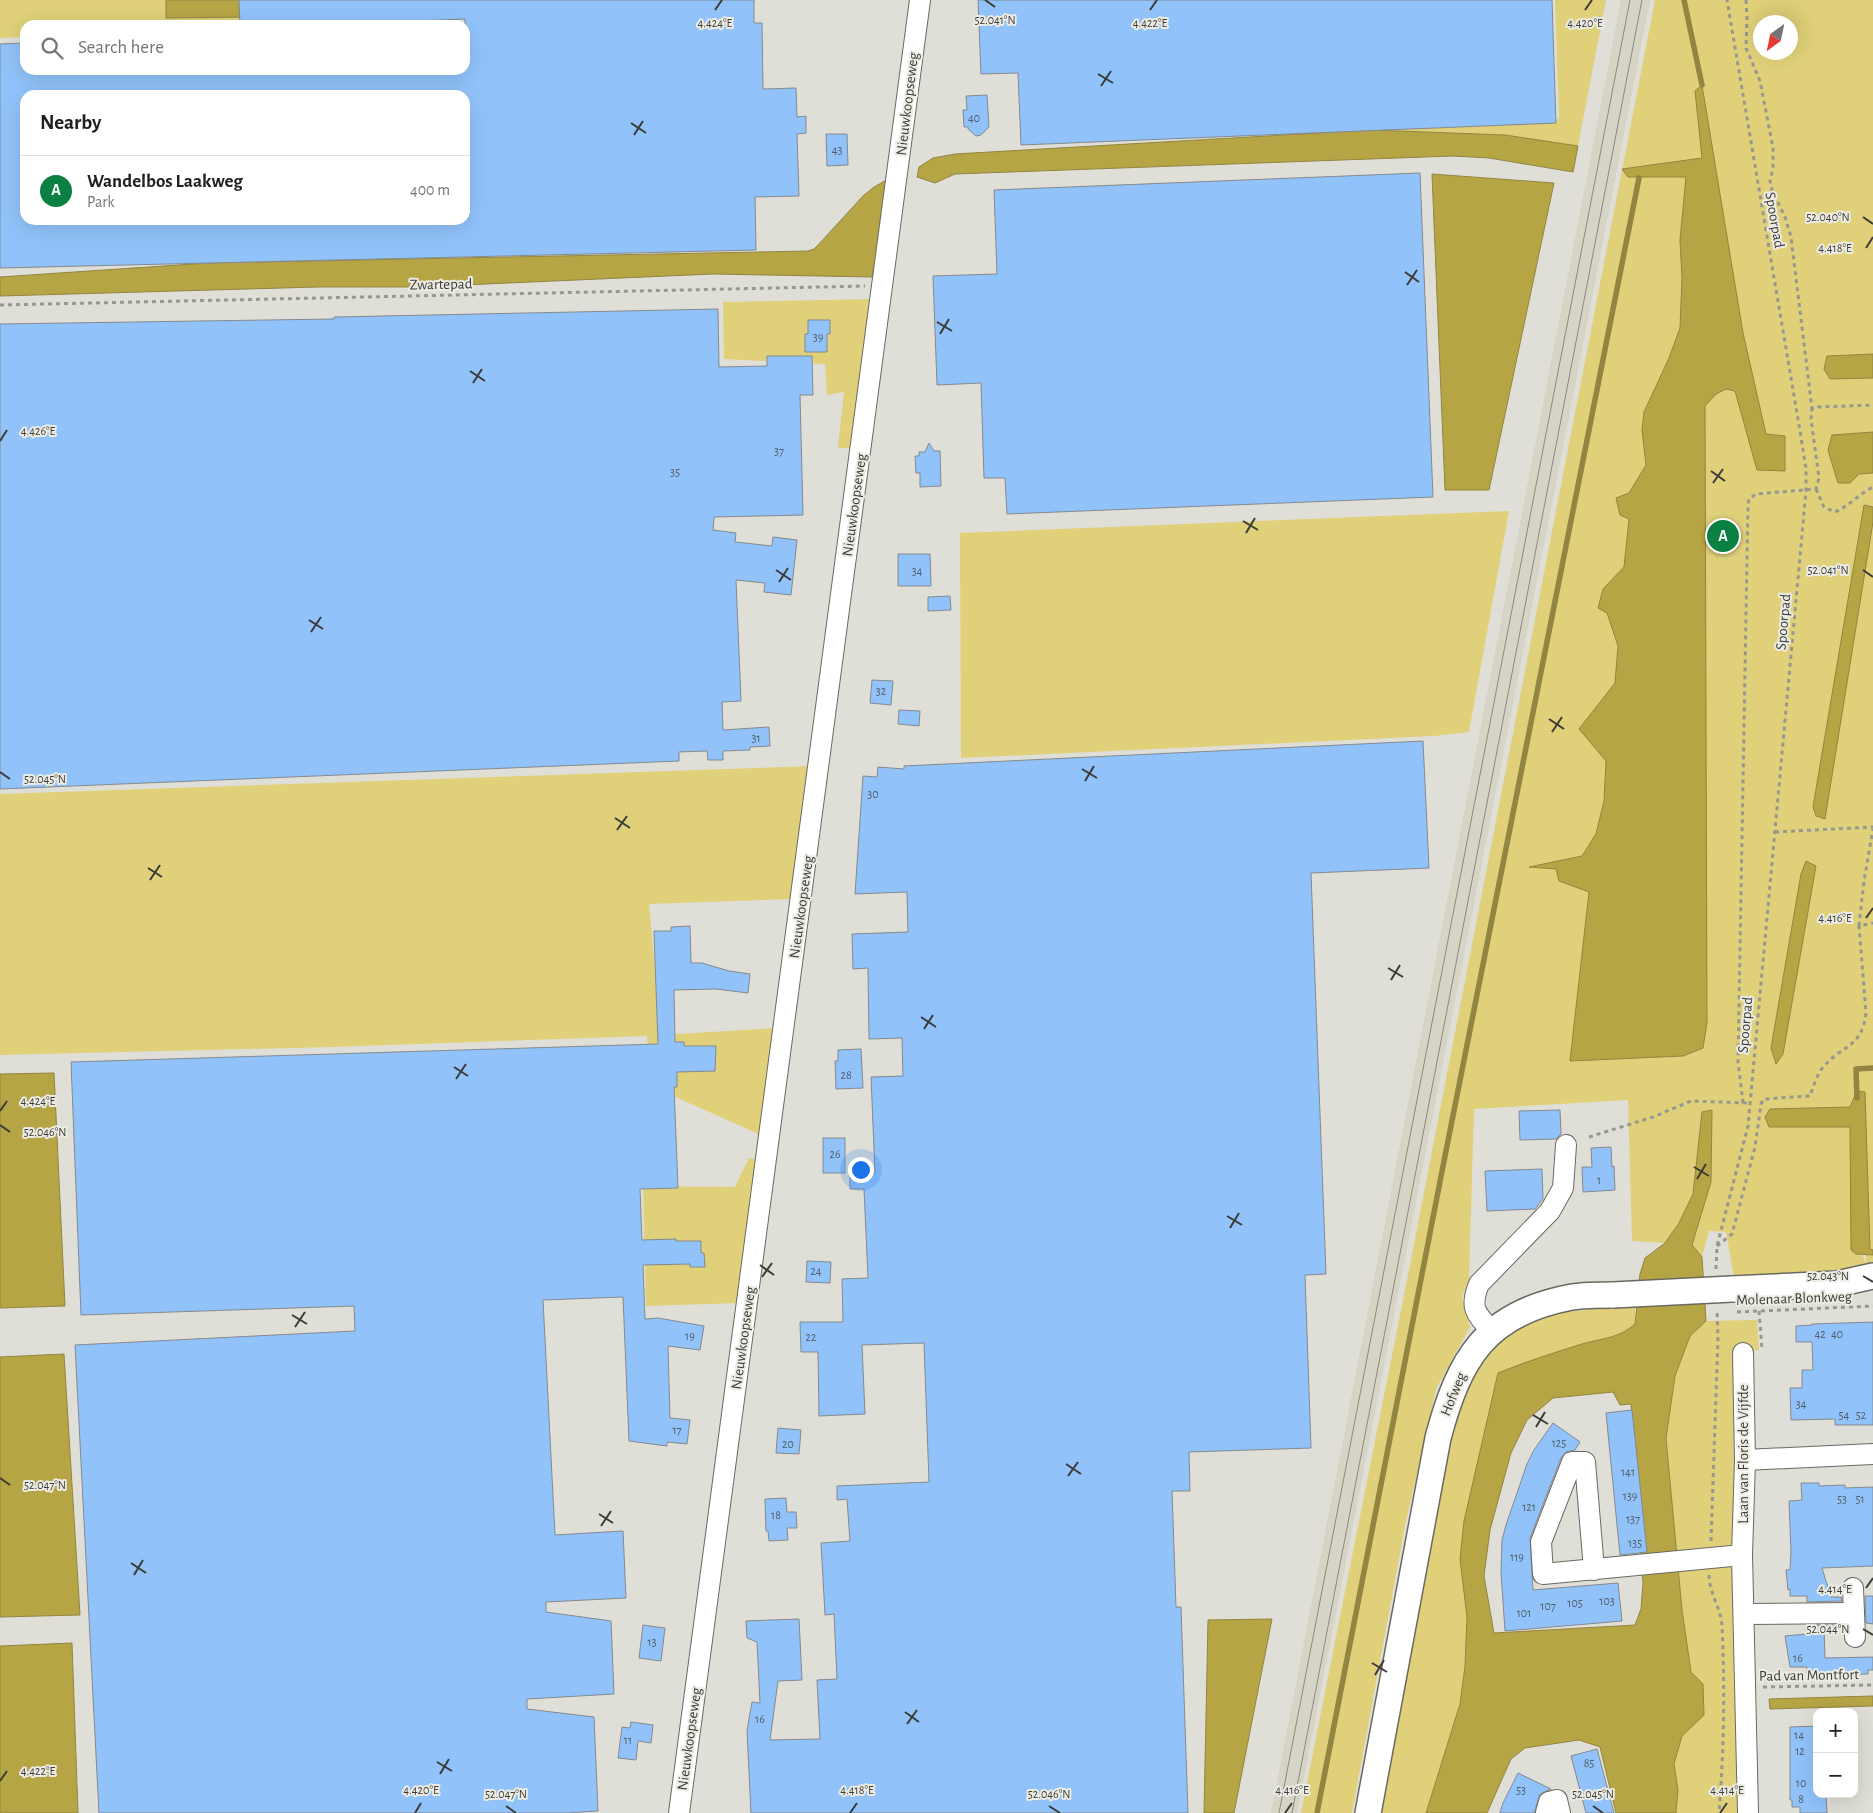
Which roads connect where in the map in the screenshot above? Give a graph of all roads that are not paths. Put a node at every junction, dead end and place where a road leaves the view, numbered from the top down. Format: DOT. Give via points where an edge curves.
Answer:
graph roads {
  1 [pos="920,0"];
  2 [pos="1566,1145"];
  3 [pos="1873,1276"];
  4 [pos="1837,1284"];
  5 [pos="1873,1288"];
  6 [pos="1492,1331"];
  7 [pos="1743,1353"];
  8 [pos="1873,1454"];
  9 [pos="1745,1460"];
  10 [pos="1742,1555"];
  11 [pos="1594,1570"];
  12 [pos="1853,1588"];
  13 [pos="1854,1613"];
  14 [pos="1744,1614"];
  15 [pos="1855,1637"];
  16 [pos="679,1813"];
  17 [pos="1368,1813"];
  18 [pos="1546,1813"];
  19 [pos="1560,1813"];
  20 [pos="1748,1813"];
  1 -- 16 [label="street, Nieuwkoopseweg"];
  2 -- 6 [label="street" via="1563,1188 1550,1211 1479,1284 1473,1298 1476,1313"];
  3 -- 4 [label="main road, Hofweg"];
  4 -- 5 [label="main road, Hofweg"];
  4 -- 6 [label="main road, Hofweg, bridge" via="1730,1305 1613,1295 1573,1297 1516,1314"];
  6 -- 17 [label="main road, Hofweg" via="1471,1354 1447,1402"];
  7 -- 9 [label="street, Laan van Floris de Vijfde"];
  8 -- 9 [label="street"];
  9 -- 10 [label="street, Laan van Floris de Vijfde"];
  10 -- 11 [label="street"];
  10 -- 14 [label="street, Laan van Floris de Vijfde"];
  11 -- 11 [label="street" via="1585,1462 1572,1462 1541,1542 1544,1574"];
  12 -- 13 [label="street"];
  13 -- 14 [label="street"];
  13 -- 15 [label="street"];
  14 -- 20 [label="street, Laan van Floris de Vijfde"];
  18 -- 19 [label="street" via="1549,1802 1557,1800"];
}
